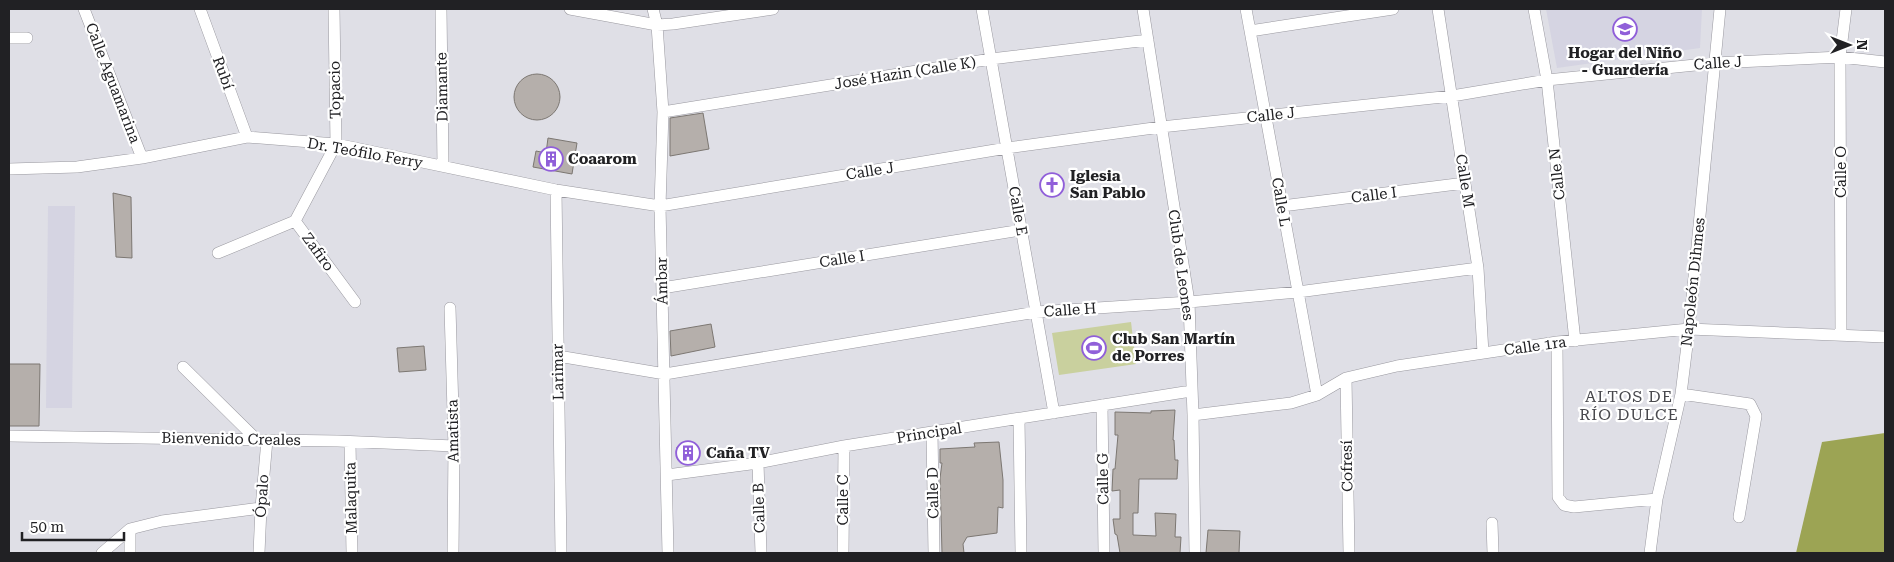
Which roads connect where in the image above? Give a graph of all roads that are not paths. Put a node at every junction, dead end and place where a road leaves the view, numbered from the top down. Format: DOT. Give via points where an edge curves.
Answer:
graph roads {
  1 [pos="84,9"];
  2 [pos="200,9"];
  3 [pos="334,9"];
  4 [pos="441,9"];
  5 [pos="570,9"];
  6 [pos="653,9"];
  7 [pos="773,9"];
  8 [pos="982,9"];
  9 [pos="1142,9"];
  10 [pos="1246,9"];
  11 [pos="1393,9"];
  12 [pos="1438,9"];
  13 [pos="1534,9"];
  14 [pos="1720,9"];
  15 [pos="1846,9"];
  16 [pos="657,25"];
  17 [pos="1250,32"];
  18 [pos="9,38"];
  19 [pos="26,38"];
  20 [pos="1148,40"];
  21 [pos="1840,57"];
  22 [pos="991,59"];
  23 [pos="1715,62"];
  24 [pos="1885,62"];
  25 [pos="1547,80"];
  26 [pos="1452,96"];
  27 [pos="663,112"];
  28 [pos="1266,116"];
  29 [pos="1161,127"];
  30 [pos="247,137"];
  31 [pos="336,144"];
  32 [pos="1007,148"];
  33 [pos="142,158"];
  34 [pos="443,166"];
  35 [pos="9,168"];
  36 [pos="1465,183"];
  37 [pos="556,190"];
  38 [pos="660,206"];
  39 [pos="1282,206"];
  40 [pos="295,221"];
  41 [pos="1022,230"];
  42 [pos="218,253"];
  43 [pos="1478,268"];
  44 [pos="662,288"];
  45 [pos="1298,292"];
  46 [pos="355,302"];
  47 [pos="1189,302"];
  48 [pos="450,308"];
  49 [pos="1036,312"];
  50 [pos="1689,329"];
  51 [pos="1841,335"];
  52 [pos="1885,337"];
  53 [pos="1575,341"];
  54 [pos="1557,342"];
  55 [pos="1483,353"];
  56 [pos="558,356"];
  57 [pos="183,367"];
  58 [pos="665,374"];
  59 [pos="1346,378"];
  60 [pos="1191,391"];
  61 [pos="1681,394"];
  62 [pos="1317,395"];
  63 [pos="1102,405"];
  64 [pos="1054,413"];
  65 [pos="1193,415"];
  66 [pos="1019,418"];
  67 [pos="932,432"];
  68 [pos="9,436"];
  69 [pos="262,440"];
  70 [pos="350,442"];
  71 [pos="454,446"];
  72 [pos="844,446"];
  73 [pos="758,463"];
  74 [pos="667,475"];
  75 [pos="1658,499"];
  76 [pos="261,508"];
  77 [pos="1739,517"];
  78 [pos="1492,523"];
  79 [pos="130,529"];
  80 [pos="102,553"];
  81 [pos="130,553"];
  82 [pos="259,553"];
  83 [pos="352,553"];
  84 [pos="453,553"];
  85 [pos="561,553"];
  86 [pos="668,553"];
  87 [pos="761,553"];
  88 [pos="843,553"];
  89 [pos="934,553"];
  90 [pos="1021,553"];
  91 [pos="1104,553"];
  92 [pos="1195,553"];
  93 [pos="1349,553"];
  94 [pos="1492,553"];
  95 [pos="1650,553"];
  1 -- 33 [label="street, Calle Aguamarina"];
  2 -- 30 [label="street, Rubí"];
  3 -- 31 [label="street, Topacio"];
  4 -- 34 [label="street, Diamante"];
  5 -- 16 [label="street"];
  6 -- 16 [label="street, Ámbar"];
  7 -- 16 [label="street"];
  8 -- 22 [label="street, Calle E"];
  9 -- 20 [label="street, Club de Leones"];
  10 -- 17 [label="street, Calle L"];
  11 -- 17 [label="street"];
  12 -- 26 [label="street, Calle M"];
  13 -- 25 [label="street, Calle N"];
  14 -- 23 [label="street, Napoleón Dihmes"];
  15 -- 21 [label="street, Calle O"];
  16 -- 27 [label="street, Ámbar"];
  17 -- 28 [label="street, Calle L"];
  18 -- 19 [label="street"];
  20 -- 22 [label="street, José Hazin (Calle K)"];
  20 -- 29 [label="street, Club de Leones"];
  21 -- 23 [label="street, Calle J"];
  21 -- 24 [label="street, Calle J"];
  21 -- 51 [label="street, Calle O"];
  22 -- 27 [label="street, José Hazin (Calle K)"];
  22 -- 32 [label="street, Calle E"];
  23 -- 25 [label="street, Calle J"];
  23 -- 50 [label="street, Napoleón Dihmes"];
  25 -- 26 [label="street, Calle J"];
  25 -- 53 [label="street, Calle N"];
  26 -- 28 [label="street, Calle J"];
  26 -- 36 [label="street, Calle M"];
  27 -- 38 [label="street, Ámbar"];
  28 -- 29 [label="street, Calle J"];
  28 -- 39 [label="street, Calle L"];
  29 -- 32 [label="street, Calle J"];
  29 -- 47 [label="street, Club de Leones"];
  30 -- 31 [label="street, Dr. Teófilo Ferry"];
  30 -- 33 [label="street, Dr. Teófilo Ferry"];
  31 -- 34 [label="street, Dr. Teófilo Ferry"];
  31 -- 40 [label="street, Topacio"];
  32 -- 38 [label="street, Calle J"];
  32 -- 41 [label="street, Calle E"];
  33 -- 35 [label="street, Dr. Teófilo Ferry" via="77,167"];
  34 -- 37 [label="street, Dr. Teófilo Ferry"];
  36 -- 39 [label="street, Calle I"];
  36 -- 43 [label="street, Calle M"];
  37 -- 38 [label="street, Dr. Teófilo Ferry"];
  37 -- 56 [label="street, Larimar"];
  38 -- 44 [label="street, Ámbar"];
  39 -- 45 [label="street, Calle L"];
  40 -- 42 [label="street, Zafiro"];
  40 -- 46 [label="street, Zafiro"];
  41 -- 44 [label="street, Calle I"];
  41 -- 49 [label="street, Calle E"];
  43 -- 45 [label="street, Calle H"];
  43 -- 55 [label="street, Calle M"];
  44 -- 58 [label="street, Ámbar"];
  45 -- 47 [label="street, Calle H"];
  45 -- 62 [label="street, Calle L"];
  47 -- 49 [label="street, Calle H"];
  47 -- 60 [label="street, Club de Leones"];
  48 -- 71 [label="street, Amatista"];
  49 -- 58 [label="street, Calle H"];
  49 -- 64 [label="street, Calle E"];
  50 -- 51 [label="street, Calle 1ra"];
  50 -- 53 [label="street, Calle 1ra"];
  50 -- 61 [label="street, Napoleón Dihmes"];
  51 -- 52 [label="street, Calle 1ra"];
  53 -- 54 [label="street, Calle 1ra"];
  54 -- 55 [label="street, Calle 1ra"];
  54 -- 75 [label="street" via="1558,497 1564,505 1574,507"];
  55 -- 59 [label="street, Calle 1ra" via="1397,366"];
  56 -- 58 [label="street, Calle H"];
  56 -- 85 [label="street, Larimar"];
  57 -- 69 [label="street"];
  58 -- 74 [label="street, Ámbar"];
  59 -- 62 [label="street, Calle 1ra"];
  59 -- 93 [label="street, Cofresí"];
  60 -- 63 [label="street, Principal"];
  60 -- 65 [label="street, Club de Leones"];
  61 -- 75 [label="street, Napoleón Dihmes"];
  61 -- 77 [label="street" via="1750,404 1756,416"];
  62 -- 65 [label="street, Calle 1ra" via="1291,403"];
  63 -- 64 [label="street, Principal"];
  63 -- 91 [label="street, Calle G"];
  64 -- 66 [label="street, Principal"];
  65 -- 92 [label="street, Club de Leones"];
  66 -- 67 [label="street, Principal"];
  66 -- 90 [label="street"];
  67 -- 72 [label="street, Principal"];
  67 -- 89 [label="street, Calle D"];
  68 -- 69 [label="street, Bienvenido Creales"];
  69 -- 70 [label="street, Bienvenido Creales"];
  69 -- 76 [label="street, Ópalo"];
  70 -- 71 [label="street, Bienvenido Creales"];
  70 -- 83 [label="street, Malaquita"];
  71 -- 84 [label="street, Amatista"];
  72 -- 73 [label="street, Principal"];
  72 -- 88 [label="street, Calle C"];
  73 -- 74 [label="street, Principal"];
  73 -- 87 [label="street, Calle B"];
  74 -- 86 [label="street, Ámbar"];
  75 -- 95 [label="street, Napoleón Dihmes"];
  76 -- 79 [label="street" via="162,521"];
  76 -- 82 [label="street, Ópalo"];
  78 -- 94 [label="street"];
  79 -- 80 [label="street"];
  79 -- 81 [label="street"];
}
